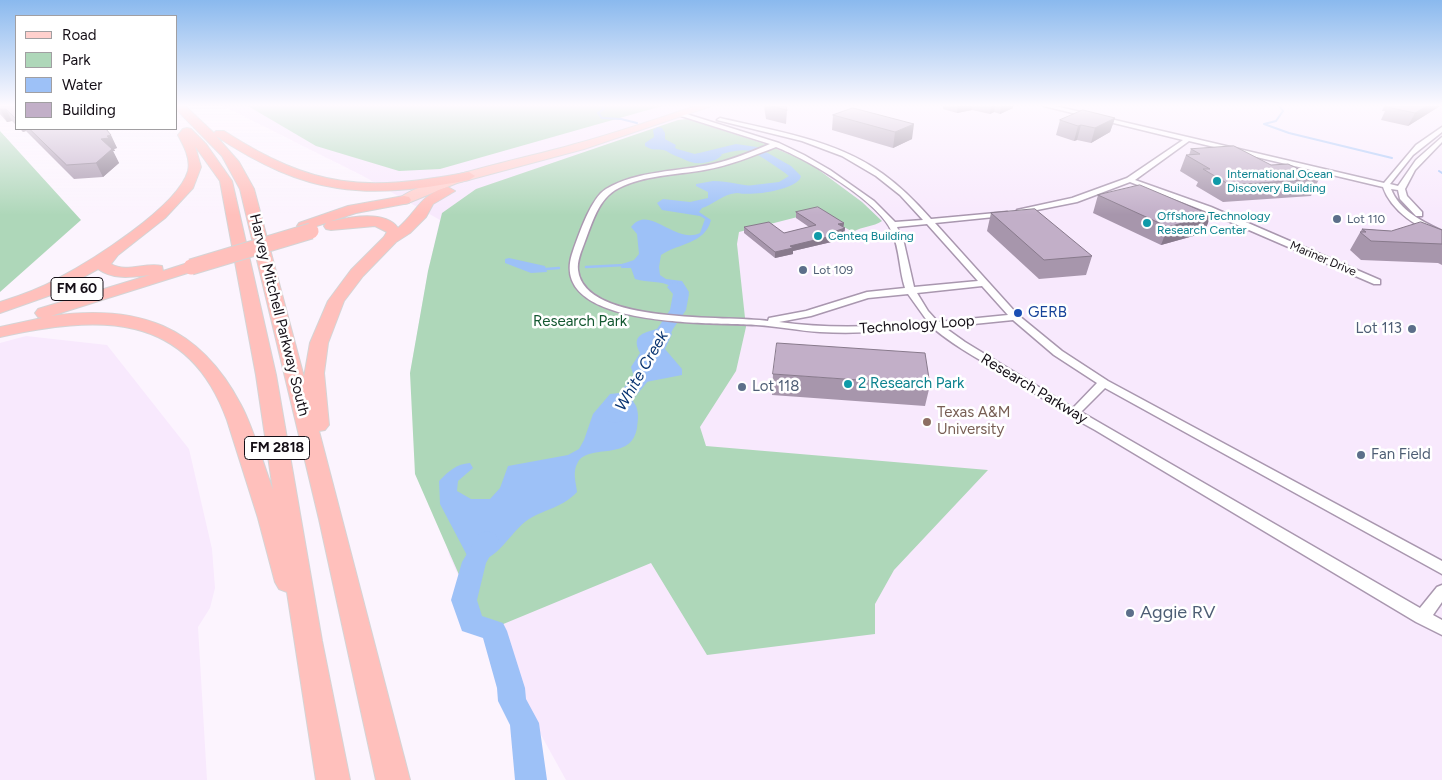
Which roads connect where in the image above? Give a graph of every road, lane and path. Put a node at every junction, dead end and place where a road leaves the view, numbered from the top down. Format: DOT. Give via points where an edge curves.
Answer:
graph roads {
  1 [pos="190,142"];
  2 [pos="200,142"];
  3 [pos="216,142"];
  4 [pos="232,142"];
  5 [pos="590,142"];
  6 [pos="768,142"];
  7 [pos="783,142"];
  8 [pos="808,142"];
  9 [pos="1183,142"];
  10 [pos="1203,142"];
  11 [pos="1424,142"];
  12 [pos="1437,142"];
  13 [pos="776,145"];
  14 [pos="540,158"];
  15 [pos="470,176"];
  16 [pos="1130,180"];
  17 [pos="1386,185"];
  18 [pos="337,186"];
  19 [pos="1401,188"];
  20 [pos="448,191"];
  21 [pos="404,200"];
  22 [pos="328,222"];
  23 [pos="931,223"];
  24 [pos="893,225"];
  25 [pos="1442,228"];
  26 [pos="1442,234"];
  27 [pos="391,239"];
  28 [pos="113,251"];
  29 [pos="188,264"];
  30 [pos="156,269"];
  31 [pos="1377,282"];
  32 [pos="139,283"];
  33 [pos="985,283"];
  34 [pos="910,290"];
  35 [pos="0,308"];
  36 [pos="0,316"];
  37 [pos="1015,317"];
  38 [pos="122,319"];
  39 [pos="0,322"];
  40 [pos="758,322"];
  41 [pos="934,325"];
  42 [pos="0,332"];
  43 [pos="1104,383"];
  44 [pos="1073,414"];
  45 [pos="331,519"];
  46 [pos="1442,568"];
  47 [pos="1442,591"];
  48 [pos="1422,617"];
  49 [pos="1442,628"];
  50 [pos="308,641"];
  51 [pos="334,780"];
  52 [pos="393,780"];
  1 -- 28 [label="highway" via="195,159 194,172 186,189"];
  2 -- 50 [label="highway, Harvey Mitchell Parkway South / FM 2818" via="226,181 266,376"];
  3 -- 45 [label="highway, Harvey Mitchell Parkway South / FM 2818" via="228,153 242,175"];
  4 -- 18 [label="highway" via="263,161"];
  5 -- 14 [label="main road, FM 60"];
  6 -- 13 [label="street, Research Parkway"];
  7 -- 13 [label="street, Technology Loop"];
  8 -- 23 [label="street" via="844,155 880,174"];
  9 -- 16 [label="street"];
  10 -- 17 [label="street"];
  11 -- 17 [label="street"];
  12 -- 19 [label="street" via="1402,182"];
  13 -- 24 [label="street, Research Parkway" via="824,168 876,206"];
  13 -- 40 [label="street, Technology Loop" via="700,169 619,184 603,194 573,267 582,286 596,299 619,310"];
  14 -- 15 [label="main road, FM 60"];
  14 -- 20 [label="main road, FM 60"];
  15 -- 18 [label="highway" via="396,187"];
  15 -- 21 [label="main road, FM 60" via="432,187"];
  16 -- 23 [label="street" via="1042,208"];
  16 -- 31 [label="street, Mariner Drive" via="1208,209"];
  17 -- 19 [label="street"];
  17 -- 26 [label="street" via="1394,202"];
  18 -- 22 [label="highway" via="349,194 350,200"];
  19 -- 25 [label="street" via="1403,197 1420,214"];
  20 -- 21 [label="main road, FM 60"];
  20 -- 27 [label="highway" via="432,198 414,222"];
  21 -- 22 [label="highway, FM 60" via="374,213"];
  22 -- 27 [label="highway" via="386,223 394,232"];
  22 -- 29 [label="highway, FM 60, bridge"];
  23 -- 24 [label="street"];
  23 -- 33 [label="street"];
  24 -- 34 [label="street, Research Parkway" via="901,243"];
  27 -- 45 [label="highway" via="345,287 328,318 317,348 315,399"];
  28 -- 30 [label="highway" via="103,262 109,270"];
  28 -- 35 [label="highway" via="62,283"];
  29 -- 30 [label="highway, FM 60"];
  29 -- 32 [label="highway, FM 60"];
  30 -- 36 [label="highway, FM 60" via="64,293"];
  32 -- 38 [label="highway" via="108,303 107,312"];
  32 -- 39 [label="highway, FM 60" via="60,309"];
  33 -- 34 [label="street, Technology Loop"];
  33 -- 37 [label="street"];
  34 -- 40 [label="street, Technology Loop" via="867,295 808,314"];
  34 -- 41 [label="street, Research Parkway"];
  37 -- 41 [label="street, Technology Loop"];
  37 -- 43 [label="street" via="1058,353"];
  38 -- 42 [label="highway" via="56,322"];
  38 -- 50 [label="highway" via="146,324 190,348 218,382 232,406"];
  40 -- 41 [label="street, Technology Loop" via="865,330"];
  41 -- 44 [label="street, Research Parkway"];
  43 -- 44 [label="street"];
  43 -- 46 [label="street"];
  44 -- 48 [label="street, Research Parkway"];
  45 -- 52 [label="highway, Harvey Mitchell Parkway South / FM 2818"];
  47 -- 48 [label="street"];
  48 -- 49 [label="street, Research Parkway"];
  50 -- 51 [label="highway, Harvey Mitchell Parkway South / FM 2818"];
}
